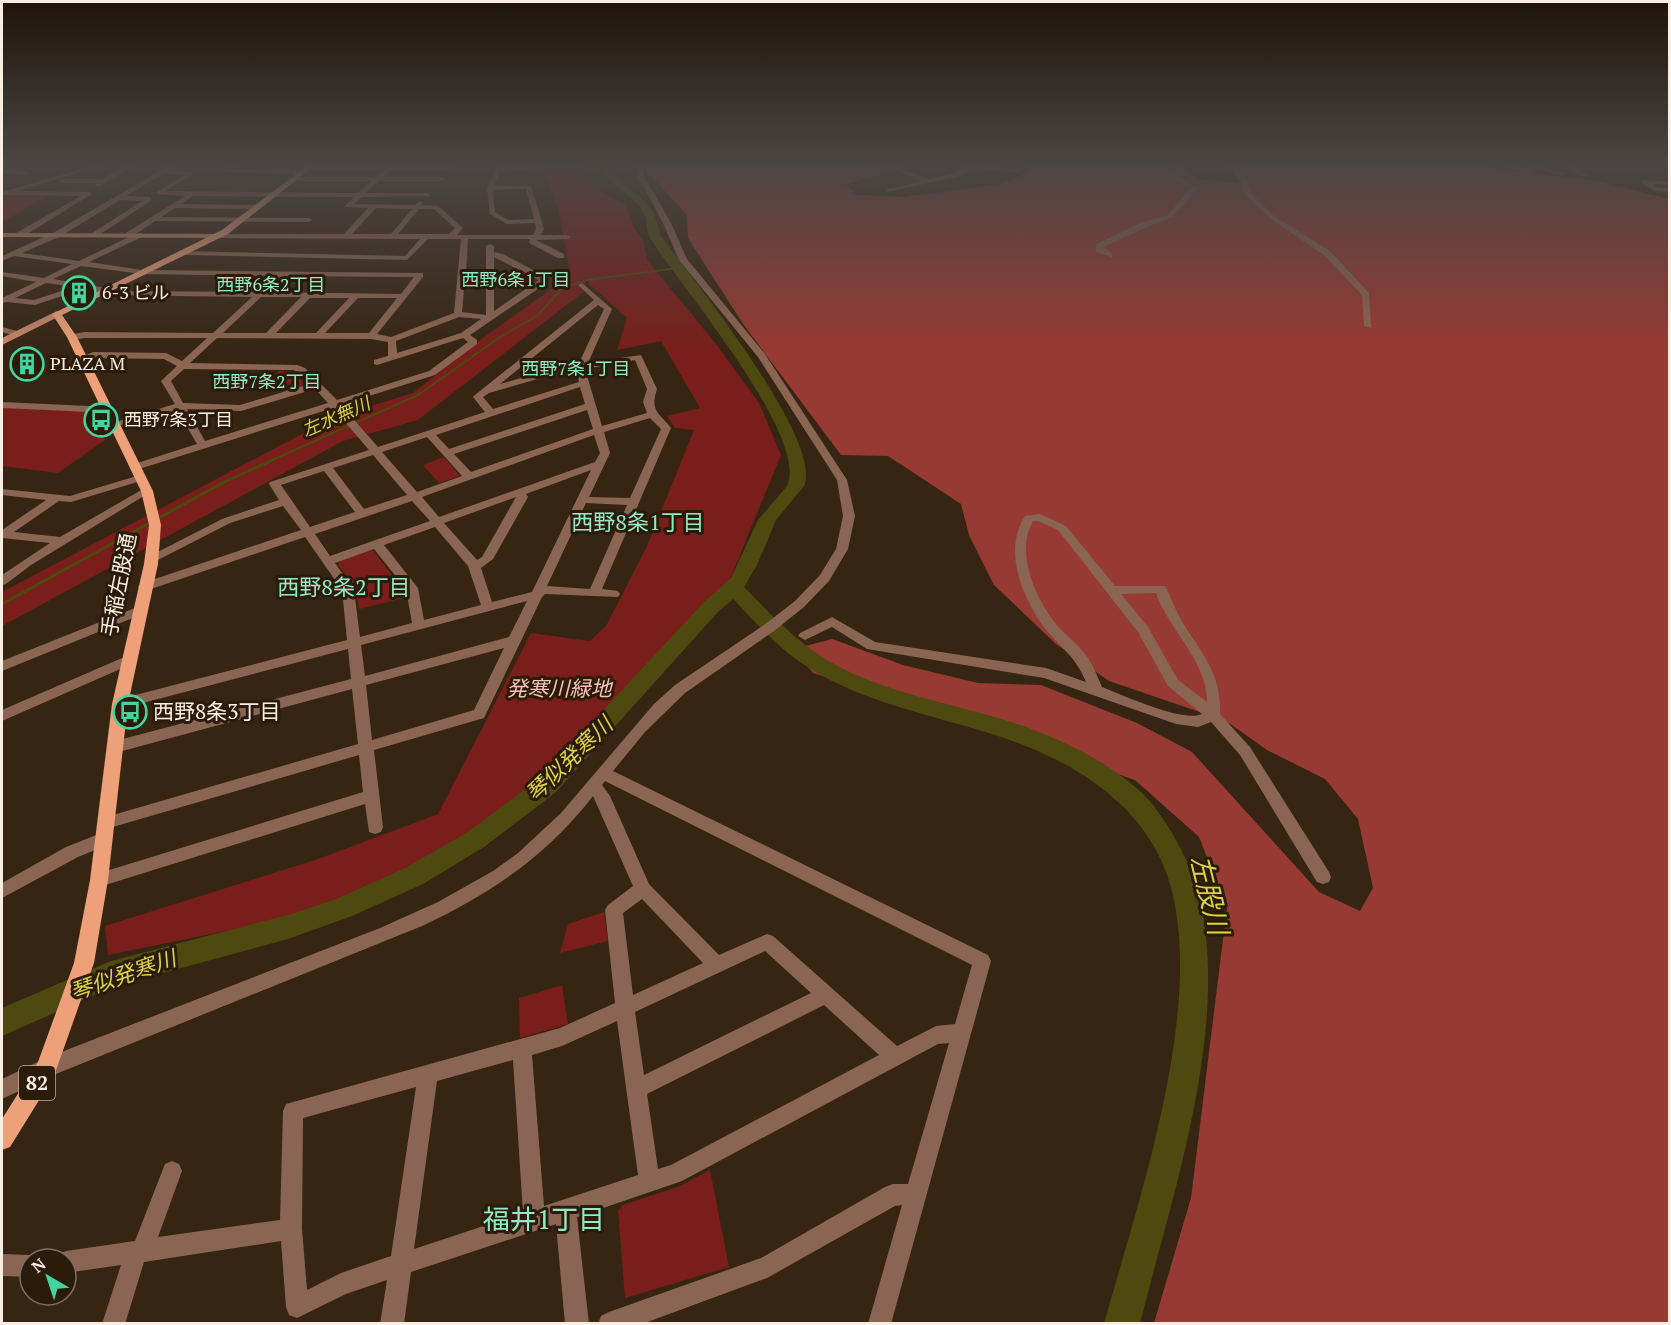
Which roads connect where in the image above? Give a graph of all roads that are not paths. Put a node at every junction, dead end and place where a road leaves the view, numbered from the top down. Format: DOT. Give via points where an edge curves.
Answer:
graph roads {
  1 [pos="31,228"];
  2 [pos="68,228"];
  3 [pos="104,228"];
  4 [pos="141,228"];
  5 [pos="229,228"];
  6 [pos="287,228"];
  7 [pos="354,228"];
  8 [pos="397,228"];
  9 [pos="459,228"];
  10 [pos="540,228"];
  11 [pos="669,228"];
  12 [pos="1138,228"];
  13 [pos="1288,228"];
  14 [pos="19,235"];
  15 [pos="56,235"];
  16 [pos="93,235"];
  17 [pos="3,236"];
  18 [pos="129,236"];
  19 [pos="139,236"];
  20 [pos="217,236"];
  21 [pos="279,236"];
  22 [pos="346,236"];
  23 [pos="426,236"];
  24 [pos="451,237"];
  25 [pos="465,237"];
  26 [pos="490,237"];
  27 [pos="534,237"];
  28 [pos="567,237"];
  29 [pos="381,245"];
  30 [pos="184,253"];
  31 [pos="13,254"];
  32 [pos="490,254"];
  33 [pos="1109,255"];
  34 [pos="561,256"];
  35 [pos="2,259"];
  36 [pos="80,264"];
  37 [pos="142,272"];
  38 [pos="281,273"];
  39 [pos="490,273"];
  40 [pos="2,274"];
  41 [pos="461,276"];
  42 [pos="44,281"];
  43 [pos="582,285"];
  44 [pos="85,286"];
  45 [pos="104,292"];
  46 [pos="259,296"];
  47 [pos="307,296"];
  48 [pos="355,296"];
  49 [pos="403,296"];
  50 [pos="3,299"];
  51 [pos="599,300"];
  52 [pos="57,314"];
  53 [pos="458,314"];
  54 [pos="490,318"];
  55 [pos="1368,326"];
  56 [pos="2,330"];
  57 [pos="18,334"];
  58 [pos="216,335"];
  59 [pos="269,335"];
  60 [pos="464,335"];
  61 [pos="319,336"];
  62 [pos="371,336"];
  63 [pos="72,337"];
  64 [pos="392,340"];
  65 [pos="2,342"];
  66 [pos="393,357"];
  67 [pos="82,359"];
  68 [pos="377,362"];
  69 [pos="582,365"];
  70 [pos="183,366"];
  71 [pos="584,383"];
  72 [pos="317,386"];
  73 [pos="484,391"];
  74 [pos="335,404"];
  75 [pos="2,405"];
  76 [pos="592,405"];
  77 [pos="180,406"];
  78 [pos="104,407"];
  79 [pos="491,413"];
  80 [pos="652,415"];
  81 [pos="114,424"];
  82 [pos="598,430"];
  83 [pos="429,433"];
  84 [pos="203,446"];
  85 [pos="375,450"];
  86 [pos="447,453"];
  87 [pos="602,463"];
  88 [pos="327,466"];
  89 [pos="135,467"];
  90 [pos="469,477"];
  91 [pos="140,478"];
  92 [pos="147,491"];
  93 [pos="520,491"];
  94 [pos="2,492"];
  95 [pos="415,496"];
  96 [pos="56,498"];
  97 [pos="584,500"];
  98 [pos="286,501"];
  99 [pos="634,502"];
  100 [pos="362,514"];
  101 [pos="436,521"];
  102 [pos="308,533"];
  103 [pos="2,534"];
  104 [pos="62,541"];
  105 [pos="376,543"];
  106 [pos="152,558"];
  107 [pos="328,561"];
  108 [pos="474,567"];
  109 [pos="2,581"];
  110 [pos="144,587"];
  111 [pos="1112,590"];
  112 [pos="540,592"];
  113 [pos="595,592"];
  114 [pos="614,594"];
  115 [pos="488,608"];
  116 [pos="140,610"];
  117 [pos="419,626"];
  118 [pos="805,636"];
  119 [pos="516,640"];
  120 [pos="354,643"];
  121 [pos="129,660"];
  122 [pos="2,666"];
  123 [pos="359,680"];
  124 [pos="1096,690"];
  125 [pos="120,704"];
  126 [pos="1213,715"];
  127 [pos="2,716"];
  128 [pos="115,747"];
  129 [pos="367,747"];
  130 [pos="599,780"];
  131 [pos="372,796"];
  132 [pos="375,827"];
  133 [pos="105,831"];
  134 [pos="1323,877"];
  135 [pos="99,880"];
  136 [pos="643,889"];
  137 [pos="2,891"];
  138 [pos="717,965"];
  139 [pos="826,995"];
  140 [pos="625,1008"];
  141 [pos="962,1032"];
  142 [pos="522,1048"];
  143 [pos="896,1057"];
  144 [pos="46,1068"];
  145 [pos="428,1074"];
  146 [pos="2,1089"];
  147 [pos="636,1089"];
  148 [pos="2,1139"];
  149 [pos="172,1170"];
  150 [pos="650,1183"];
  151 [pos="916,1194"];
  152 [pos="565,1210"];
  153 [pos="534,1221"];
  154 [pos="291,1228"];
  155 [pos="139,1251"];
  156 [pos="78,1260"];
  157 [pos="402,1264"];
  158 [pos="2,1265"];
  159 [pos="18,1266"];
  160 [pos="113,1323"];
  161 [pos="392,1323"];
  162 [pos="577,1323"];
  163 [pos="609,1323"];
  164 [pos="879,1323"];
  1 -- 14 [label="street"];
  2 -- 15 [label="street"];
  3 -- 16 [label="street"];
  4 -- 18 [label="street"];
  5 -- 20 [label="main road"];
  6 -- 21 [label="street"];
  7 -- 22 [label="street"];
  8 -- 29 [label="street"];
  9 -- 24 [label="street"];
  10 -- 27 [label="street"];
  11 -- 130 [label="street" via="683,260 762,356 842,480 848,495 849,524 838,555 821,583 789,613 663,705"];
  12 -- 33 [label="street" via="1099,246"];
  13 -- 55 [label="street" via="1327,253 1366,295"];
  14 -- 15 [label="street"];
  14 -- 17 [label="street"];
  15 -- 16 [label="street"];
  15 -- 31 [label="street"];
  16 -- 18 [label="street"];
  18 -- 19 [label="street"];
  19 -- 20 [label="street"];
  19 -- 36 [label="street"];
  20 -- 21 [label="street"];
  20 -- 30 [label="main road"];
  21 -- 22 [label="street"];
  22 -- 29 [label="street"];
  23 -- 24 [label="street"];
  23 -- 29 [label="street"];
  23 -- 29 [label="street" via="407,258"];
  24 -- 25 [label="street"];
  25 -- 26 [label="street"];
  25 -- 41 [label="street"];
  26 -- 27 [label="street"];
  26 -- 32 [label="street"];
  27 -- 28 [label="street"];
  27 -- 34 [label="street" via="532,241"];
  29 -- 30 [label="street"];
  30 -- 37 [label="main road"];
  31 -- 35 [label="street"];
  31 -- 36 [label="street"];
  32 -- 39 [label="street"];
  32 -- 54 [label="street" via="545,280"];
  36 -- 37 [label="street"];
  36 -- 42 [label="street"];
  37 -- 38 [label="street"];
  37 -- 45 [label="main road"];
  38 -- 46 [label="street"];
  38 -- 49 [label="street" via="420,274"];
  39 -- 41 [label="street"];
  39 -- 54 [label="street"];
  40 -- 42 [label="street"];
  41 -- 53 [label="street"];
  42 -- 44 [label="street"];
  42 -- 50 [label="street"];
  43 -- 51 [label="street"];
  44 -- 45 [label="street"];
  44 -- 50 [label="street" via="34,303"];
  45 -- 46 [label="street"];
  45 -- 52 [label="main road"];
  46 -- 47 [label="street"];
  46 -- 58 [label="street"];
  47 -- 48 [label="street"];
  47 -- 59 [label="street"];
  48 -- 49 [label="street"];
  48 -- 61 [label="street"];
  49 -- 62 [label="street"];
  51 -- 69 [label="street" via="608,309"];
  51 -- 73 [label="street"];
  52 -- 57 [label="street"];
  52 -- 63 [label="main road, 手稲左股通 / 82"];
  53 -- 54 [label="street"];
  53 -- 64 [label="street"];
  54 -- 60 [label="street"];
  56 -- 57 [label="street"];
  57 -- 65 [label="street"];
  58 -- 59 [label="street"];
  58 -- 63 [label="street"];
  58 -- 70 [label="street"];
  59 -- 61 [label="street"];
  60 -- 66 [label="street"];
  60 -- 74 [label="street" via="474,342 432,373"];
  61 -- 62 [label="street"];
  62 -- 64 [label="street"];
  63 -- 67 [label="main road, 手稲左股通 / 82"];
  64 -- 66 [label="street"];
  66 -- 68 [label="street"];
  67 -- 70 [label="street" via="93,355 166,356"];
  67 -- 78 [label="main road, 手稲左股通 / 82"];
  69 -- 71 [label="street"];
  69 -- 73 [label="street"];
  69 -- 80 [label="street" via="638,357 651,388 648,402"];
  70 -- 72 [label="street" via="294,367"];
  70 -- 77 [label="street" via="166,381"];
  71 -- 76 [label="street"];
  71 -- 79 [label="street"];
  72 -- 74 [label="street"];
  72 -- 77 [label="street" via="241,408"];
  73 -- 79 [label="street" via="478,397"];
  74 -- 84 [label="street"];
  74 -- 85 [label="street"];
  75 -- 78 [label="street"];
  76 -- 82 [label="street"];
  76 -- 86 [label="street"];
  77 -- 81 [label="street"];
  77 -- 84 [label="street"];
  78 -- 81 [label="main road, 手稲左股通 / 82"];
  79 -- 83 [label="street"];
  80 -- 82 [label="street"];
  80 -- 99 [label="street" via="666,428"];
  81 -- 89 [label="main road, 手稲左股通 / 82"];
  82 -- 87 [label="street" via="605,453"];
  82 -- 90 [label="street"];
  83 -- 85 [label="street"];
  83 -- 86 [label="street"];
  84 -- 89 [label="street"];
  85 -- 88 [label="street"];
  85 -- 95 [label="street"];
  86 -- 90 [label="street"];
  87 -- 93 [label="street"];
  87 -- 97 [label="street"];
  88 -- 98 [label="street" via="274,484"];
  88 -- 100 [label="street"];
  89 -- 91 [label="main road, 手稲左股通 / 82"];
  90 -- 95 [label="street"];
  91 -- 92 [label="main road, 手稲左股通 / 82"];
  91 -- 96 [label="street" via="71,499"];
  92 -- 104 [label="street"];
  92 -- 106 [label="main road, 手稲左股通 / 82" via="153,522"];
  93 -- 101 [label="street"];
  93 -- 108 [label="street" via="522,497 487,559"];
  94 -- 96 [label="street"];
  95 -- 100 [label="street"];
  95 -- 101 [label="street"];
  96 -- 103 [label="street"];
  97 -- 99 [label="street"];
  97 -- 112 [label="street"];
  98 -- 102 [label="street"];
  98 -- 106 [label="street" via="226,521"];
  99 -- 113 [label="street"];
  100 -- 102 [label="street"];
  101 -- 105 [label="street"];
  101 -- 108 [label="street"];
  102 -- 107 [label="street"];
  102 -- 110 [label="street"];
  103 -- 104 [label="street"];
  104 -- 109 [label="street"];
  105 -- 107 [label="street"];
  105 -- 117 [label="street" via="412,588"];
  106 -- 110 [label="main road, 手稲左股通 / 82"];
  107 -- 120 [label="street" via="348,590"];
  108 -- 115 [label="street"];
  110 -- 116 [label="main road, 手稲左股通 / 82"];
  111 -- 124 [label="street" via="1062,528 1040,517 1029,518 1019,545 1029,586 1049,623 1082,660"];
  111 -- 126 [label="street" via="1143,630 1173,683"];
  111 -- 126 [label="street" via="1161,589 1164,603 1200,656 1215,703"];
  112 -- 113 [label="street"];
  112 -- 115 [label="street"];
  112 -- 119 [label="street"];
  113 -- 114 [label="street"];
  115 -- 117 [label="street"];
  116 -- 121 [label="main road, 手稲左股通 / 82"];
  116 -- 122 [label="street"];
  117 -- 120 [label="street"];
  118 -- 124 [label="street" via="832,621 872,646 1046,672"];
  119 -- 123 [label="street"];
  119 -- 129 [label="street" via="478,714"];
  120 -- 123 [label="street"];
  120 -- 125 [label="street"];
  121 -- 125 [label="main road, 手稲左股通 / 82"];
  121 -- 127 [label="street"];
  123 -- 128 [label="street"];
  123 -- 129 [label="street"];
  124 -- 126 [label="street" via="1176,719 1198,722"];
  125 -- 128 [label="main road, 手稲左股通 / 82"];
  126 -- 134 [label="street" via="1245,751"];
  128 -- 133 [label="main road, 手稲左股通 / 82"];
  129 -- 131 [label="street"];
  129 -- 133 [label="street"];
  130 -- 136 [label="street" via="602,796"];
  130 -- 141 [label="street" via="982,961"];
  130 -- 144 [label="street" via="555,831 524,858 460,898 369,940"];
  131 -- 132 [label="street"];
  131 -- 135 [label="street"];
  133 -- 135 [label="main road, 手稲左股通 / 82"];
  133 -- 137 [label="street"];
  135 -- 144 [label="main road, 手稲左股通 / 82" via="84,963"];
  136 -- 138 [label="street"];
  136 -- 140 [label="street" via="614,910"];
  138 -- 139 [label="street" via="767,942"];
  138 -- 140 [label="street"];
  139 -- 143 [label="street"];
  139 -- 147 [label="street"];
  140 -- 142 [label="street" via="562,1037"];
  140 -- 147 [label="street"];
  141 -- 143 [label="street" via="936,1035"];
  141 -- 151 [label="street"];
  142 -- 145 [label="street"];
  142 -- 153 [label="street"];
  143 -- 150 [label="street" via="675,1174"];
  144 -- 146 [label="street"];
  144 -- 148 [label="main road, 82"];
  145 -- 154 [label="street" via="293,1111"];
  145 -- 157 [label="street"];
  147 -- 150 [label="street"];
  149 -- 155 [label="street"];
  150 -- 152 [label="street"];
  151 -- 163 [label="street" via="893,1195 767,1267"];
  151 -- 164 [label="street"];
  152 -- 153 [label="street"];
  152 -- 162 [label="street"];
  153 -- 157 [label="street"];
  154 -- 155 [label="street"];
  154 -- 157 [label="street" via="297,1307 341,1284"];
  155 -- 156 [label="street"];
  155 -- 160 [label="street"];
  157 -- 161 [label="street"];
  158 -- 159 [label="street"];
}
